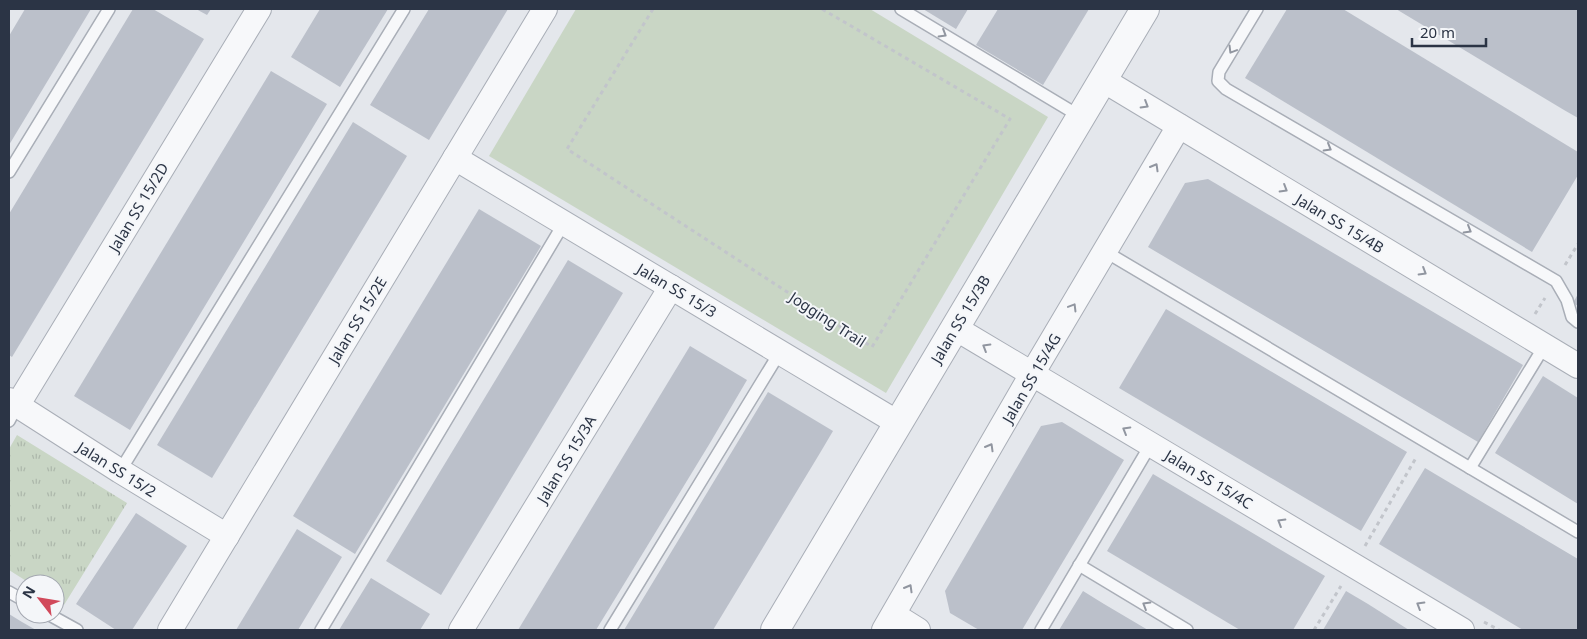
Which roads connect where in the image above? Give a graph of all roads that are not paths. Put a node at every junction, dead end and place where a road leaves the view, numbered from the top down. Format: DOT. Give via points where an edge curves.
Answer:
graph roads {
  1 [pos="109,9"];
  2 [pos="259,9"];
  3 [pos="404,9"];
  4 [pos="545,9"];
  5 [pos="901,9"];
  6 [pos="1145,9"];
  7 [pos="1257,9"];
  8 [pos="1103,80"];
  9 [pos="1081,118"];
  10 [pos="1179,126"];
  11 [pos="455,158"];
  12 [pos="9,172"];
  13 [pos="564,223"];
  14 [pos="1106,252"];
  15 [pos="670,287"];
  16 [pos="1578,322"];
  17 [pos="954,328"];
  18 [pos="1545,346"];
  19 [pos="780,352"];
  20 [pos="1578,366"];
  21 [pos="1032,374"];
  22 [pos="12,409"];
  23 [pos="898,423"];
  24 [pos="1151,444"];
  25 [pos="1470,468"];
  26 [pos="120,472"];
  27 [pos="1578,532"];
  28 [pos="227,536"];
  29 [pos="1080,565"];
  30 [pos="65,623"];
  31 [pos="889,623"];
  32 [pos="77,630"];
  33 [pos="170,630"];
  34 [pos="321,630"];
  35 [pos="461,630"];
  36 [pos="610,630"];
  37 [pos="775,630"];
  38 [pos="918,630"];
  39 [pos="1041,630"];
  40 [pos="1187,630"];
  41 [pos="1462,630"];
  1 -- 12 [label="lane"];
  2 -- 22 [label="street, Jalan SS 15/2D"];
  3 -- 26 [label="lane"];
  4 -- 11 [label="street, Jalan SS 15/2E"];
  5 -- 9 [label="lane, one-way"];
  6 -- 8 [label="street, Jalan SS 15/3B"];
  7 -- 16 [label="lane, one-way" via="1219,72 1218,81 1556,281 1572,317"];
  8 -- 9 [label="street, Jalan SS 15/3B"];
  8 -- 10 [label="street, Jalan SS 15/4B, one-way"];
  9 -- 17 [label="street, Jalan SS 15/3B"];
  14 -- 10 [label="street, Jalan SS 15/4G, one-way"];
  10 -- 18 [label="street, Jalan SS 15/4B, one-way"];
  11 -- 13 [label="street, Jalan SS 15/3"];
  11 -- 28 [label="street, Jalan SS 15/2E"];
  13 -- 15 [label="street, Jalan SS 15/3"];
  13 -- 34 [label="lane"];
  21 -- 14 [label="street, Jalan SS 15/4G, one-way"];
  14 -- 25 [label="lane"];
  15 -- 19 [label="street, Jalan SS 15/3"];
  15 -- 35 [label="street, Jalan SS 15/3A"];
  21 -- 17 [label="street, Jalan SS 15/4C, one-way"];
  17 -- 23 [label="street, Jalan SS 15/3B"];
  18 -- 20 [label="street, Jalan SS 15/4B"];
  18 -- 25 [label="lane"];
  19 -- 23 [label="street, Jalan SS 15/3"];
  19 -- 36 [label="lane"];
  24 -- 21 [label="street, Jalan SS 15/4C, one-way"];
  31 -- 21 [label="street, Jalan SS 15/4G, one-way"];
  22 -- 26 [label="street, Jalan SS 15/2"];
  23 -- 37 [label="street, Jalan SS 15/3B"];
  24 -- 29 [label="lane"];
  41 -- 24 [label="street, Jalan SS 15/4C, one-way"];
  25 -- 27 [label="lane"];
  26 -- 28 [label="street, Jalan SS 15/2"];
  28 -- 33 [label="street, Jalan SS 15/2E"];
  29 -- 39 [label="lane"];
  40 -- 29 [label="lane, one-way"];
  30 -- 32 [label="lane"];
  31 -- 38 [label="street"];
}
